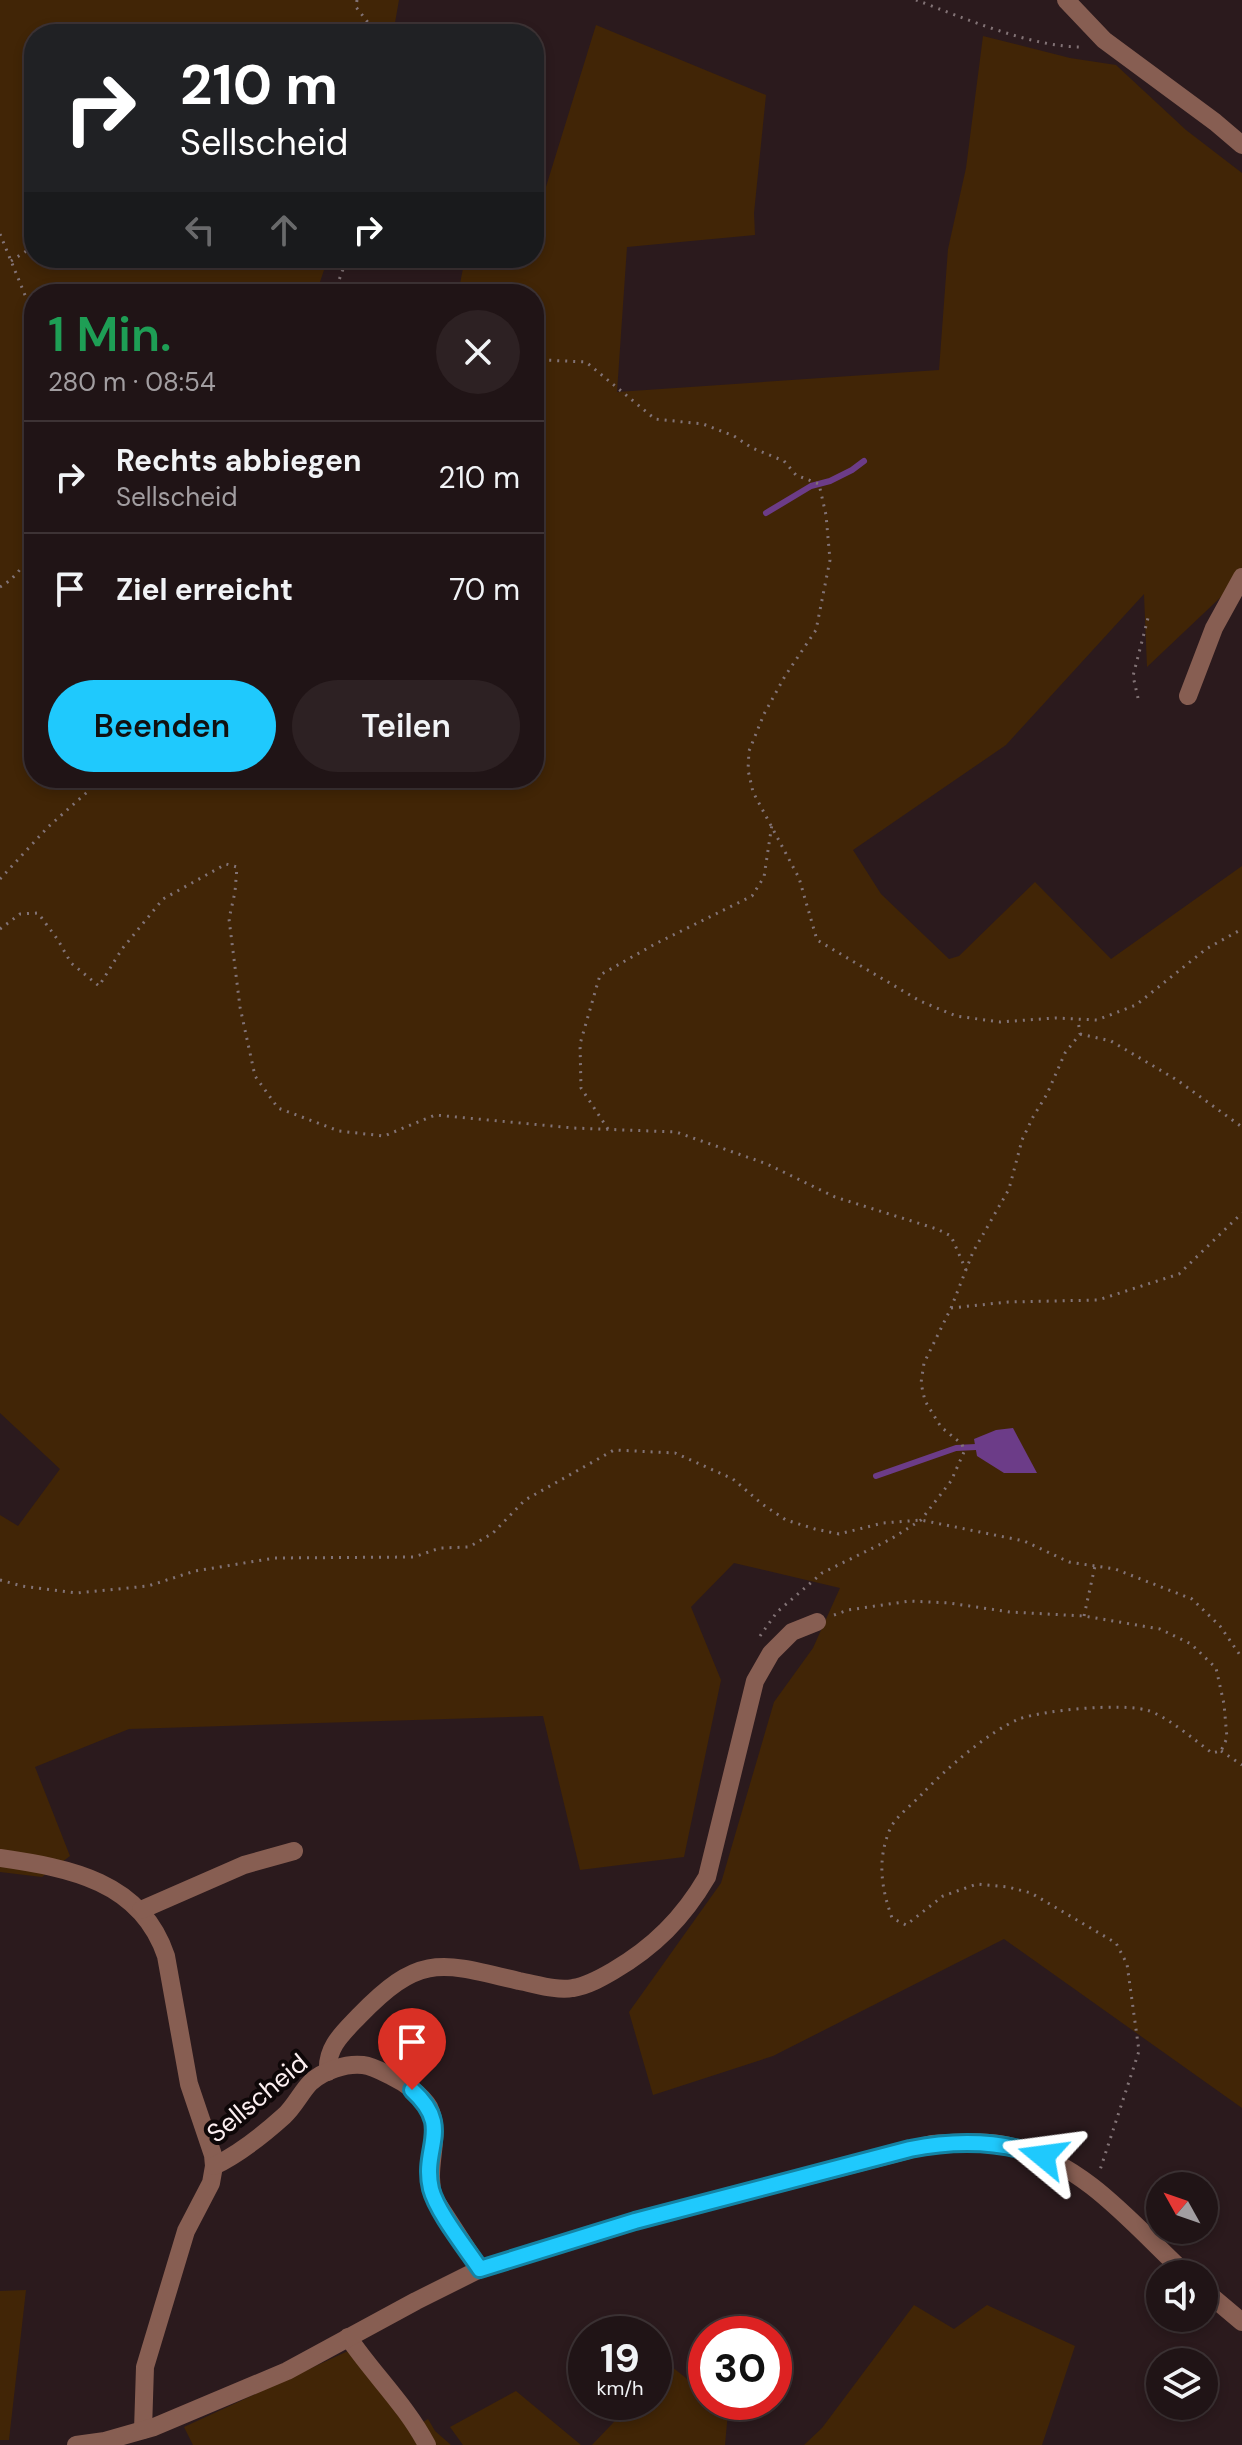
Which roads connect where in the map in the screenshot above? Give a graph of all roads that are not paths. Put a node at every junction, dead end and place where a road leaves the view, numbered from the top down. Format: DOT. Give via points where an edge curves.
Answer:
graph roads {
  1 [pos="1066,0"];
  2 [pos="1242,145"];
  3 [pos="1242,577"];
  4 [pos="1188,696"];
  5 [pos="817,1622"];
  6 [pos="294,1851"];
  7 [pos="5,1859"];
  8 [pos="141,1910"];
  9 [pos="328,2072"];
  10 [pos="214,2166"];
  11 [pos="1171,2260"];
  12 [pos="480,2269"];
  13 [pos="1218,2302"];
  14 [pos="1242,2322"];
  15 [pos="348,2337"];
  16 [pos="143,2430"];
  17 [pos="76,2445"];
  18 [pos="427,2445"];
  1 -- 2 [label="street" via="1104,40"];
  3 -- 4 [label="street" via="1214,628"];
  5 -- 9 [label="street" via="792,1632 771,1653 755,1681 707,1877 659,1940 602,1978 574,1988 448,1966 418,1970 385,1991 352,2024 329,2051"];
  6 -- 8 [label="street" via="244,1865"];
  7 -- 8 [label="street, Sellscheid" via="92,1879"];
  8 -- 10 [label="street, Sellscheid" via="166,1956 189,2084"];
  9 -- 10 [label="street, Sellscheid" via="310,2084 283,2117"];
  9 -- 12 [label="street, Sellscheid" via="372,2067 423,2100 434,2125 429,2175 434,2198"];
  10 -- 16 [label="street, Sellscheid" via="186,2231 145,2367"];
  11 -- 12 [label="street" via="1060,2164 1018,2148 977,2142 932,2144 635,2221"];
  12 -- 15 [label="street"];
  13 -- 14 [label="street"];
  15 -- 16 [label="street" via="287,2371"];
  15 -- 18 [label="street"];
  16 -- 17 [label="street"];
}
